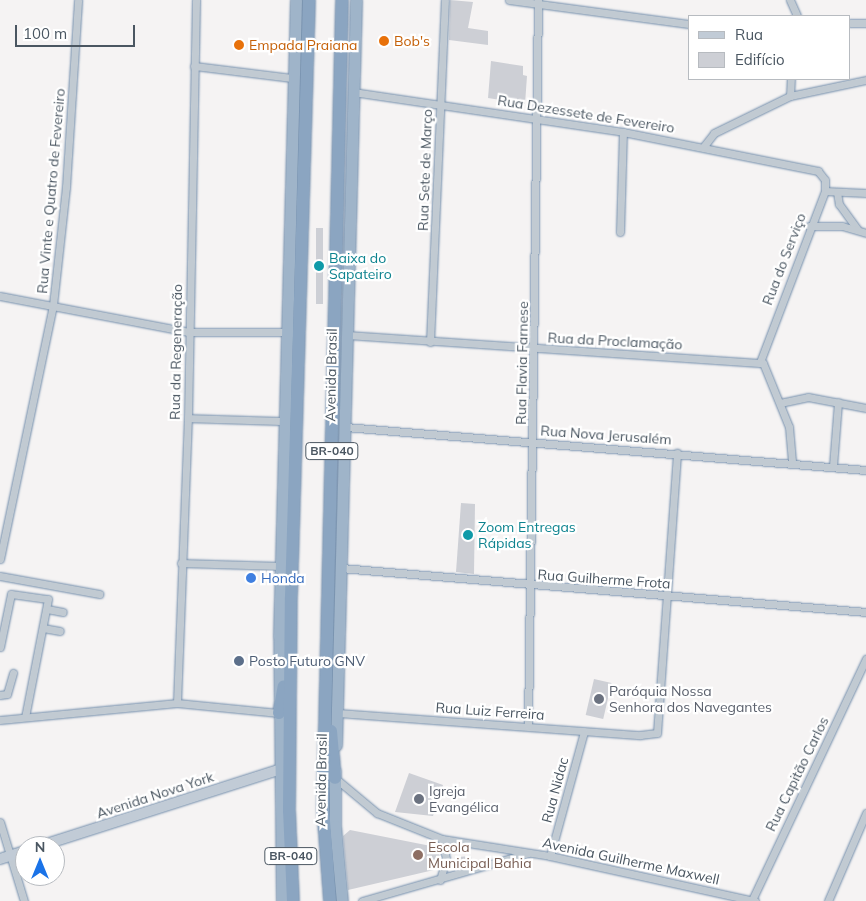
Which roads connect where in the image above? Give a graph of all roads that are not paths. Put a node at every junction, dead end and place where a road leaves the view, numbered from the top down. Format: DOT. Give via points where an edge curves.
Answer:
graph roads {
  1 [pos="78,0"];
  2 [pos="196,0"];
  3 [pos="296,0"];
  4 [pos="303,0"];
  5 [pos="309,0"];
  6 [pos="342,0"];
  7 [pos="356,0"];
  8 [pos="444,0"];
  9 [pos="509,0"];
  10 [pos="790,0"];
  11 [pos="537,2"];
  12 [pos="797,15"];
  13 [pos="851,23"];
  14 [pos="688,24"];
  15 [pos="866,24"];
  16 [pos="194,66"];
  17 [pos="292,78"];
  18 [pos="791,80"];
  19 [pos="866,80"];
  20 [pos="352,92"];
  21 [pos="790,96"];
  22 [pos="440,102"];
  23 [pos="536,118"];
  24 [pos="623,132"];
  25 [pos="704,146"];
  26 [pos="825,190"];
  27 [pos="837,192"];
  28 [pos="866,193"];
  29 [pos="302,200"];
  30 [pos="809,226"];
  31 [pos="858,230"];
  32 [pos="620,232"];
  33 [pos="866,234"];
  34 [pos="0,296"];
  35 [pos="53,305"];
  36 [pos="188,332"];
  37 [pos="288,332"];
  38 [pos="347,335"];
  39 [pos="430,342"];
  40 [pos="536,349"];
  41 [pos="761,363"];
  42 [pos="838,402"];
  43 [pos="780,403"];
  44 [pos="866,408"];
  45 [pos="188,418"];
  46 [pos="285,421"];
  47 [pos="345,427"];
  48 [pos="534,442"];
  49 [pos="677,453"];
  50 [pos="792,462"];
  51 [pos="833,466"];
  52 [pos="866,470"];
  53 [pos="0,559"];
  54 [pos="182,563"];
  55 [pos="281,566"];
  56 [pos="341,568"];
  57 [pos="0,576"];
  58 [pos="532,586"];
  59 [pos="99,594"];
  60 [pos="291,596"];
  61 [pos="669,596"];
  62 [pos="47,609"];
  63 [pos="64,612"];
  64 [pos="866,612"];
  65 [pos="43,628"];
  66 [pos="60,631"];
  67 [pos="0,647"];
  68 [pos="325,657"];
  69 [pos="866,659"];
  70 [pos="13,673"];
  71 [pos="0,695"];
  72 [pos="177,703"];
  73 [pos="279,713"];
  74 [pos="338,713"];
  75 [pos="25,718"];
  76 [pos="0,720"];
  77 [pos="528,726"];
  78 [pos="584,732"];
  79 [pos="278,770"];
  80 [pos="335,778"];
  81 [pos="866,814"];
  82 [pos="0,822"];
  83 [pos="65,838"];
  84 [pos="442,839"];
  85 [pos="530,853"];
  86 [pos="550,856"];
  87 [pos="5,857"];
  88 [pos="440,880"];
  89 [pos="24,901"];
  90 [pos="282,901"];
  91 [pos="293,901"];
  92 [pos="330,901"];
  93 [pos="342,901"];
  94 [pos="362,901"];
  95 [pos="753,901"];
  96 [pos="828,901"];
  1 -- 35 [label="street, Rua Vinte e Quatro de Fevereiro" via="66,188"];
  2 -- 16 [label="street, Rua da Regeneração"];
  3 -- 17 [label="highway"];
  4 -- 29 [label="highway" via="298,177"];
  5 -- 29 [label="highway, BR-040"];
  6 -- 68 [label="highway, Avenida Brasil / BR-040"];
  7 -- 20 [label="highway, Avenida Brasil"];
  8 -- 22 [label="street, Rua Sete de Março"];
  9 -- 11 [label="street"];
  10 -- 12 [label="street"];
  11 -- 14 [label="street"];
  11 -- 23 [label="street, Rua Flavia Farnese"];
  13 -- 15 [label="street"];
  16 -- 17 [label="street"];
  16 -- 36 [label="street, Rua da Regeneração"];
  17 -- 37 [label="highway"];
  18 -- 21 [label="street"];
  19 -- 21 [label="street"];
  20 -- 22 [label="street, Rua Dezessete de Fevereiro"];
  20 -- 38 [label="highway, Avenida Brasil"];
  21 -- 25 [label="street" via="714,133"];
  22 -- 23 [label="street, Rua Dezessete de Fevereiro"];
  22 -- 39 [label="street, Rua Sete de Março"];
  23 -- 24 [label="street, Rua Dezessete de Fevereiro"];
  23 -- 40 [label="street, Rua Flavia Farnese"];
  24 -- 25 [label="street, Rua Dezessete de Fevereiro"];
  24 -- 32 [label="street"];
  25 -- 26 [label="street, Rua Dezessete de Fevereiro" via="814,169 825,180"];
  26 -- 27 [label="street"];
  26 -- 30 [label="street, Rua do Serviço"];
  27 -- 28 [label="street"];
  27 -- 31 [label="street" via="839,204"];
  29 -- 60 [label="highway, BR-040"];
  30 -- 31 [label="street"];
  30 -- 41 [label="street, Rua do Serviço"];
  31 -- 33 [label="street"];
  34 -- 35 [label="street"];
  35 -- 36 [label="street"];
  35 -- 53 [label="street, Rua Vinte e Quatro de Fevereiro"];
  36 -- 37 [label="street"];
  36 -- 45 [label="street, Rua da Regeneração"];
  37 -- 46 [label="highway"];
  38 -- 39 [label="street, Rua da Proclamação"];
  38 -- 47 [label="highway, Avenida Brasil"];
  39 -- 40 [label="street, Rua da Proclamação"];
  40 -- 41 [label="street, Rua da Proclamação"];
  40 -- 48 [label="street, Rua Flavia Farnese"];
  41 -- 43 [label="street"];
  42 -- 43 [label="street" via="808,397"];
  42 -- 44 [label="street"];
  42 -- 51 [label="street"];
  43 -- 50 [label="street" via="793,442"];
  45 -- 46 [label="street"];
  45 -- 54 [label="street, Rua da Regeneração"];
  46 -- 55 [label="highway"];
  47 -- 48 [label="street, Rua Nova Jerusalém"];
  47 -- 56 [label="highway, Avenida Brasil"];
  48 -- 49 [label="street, Rua Nova Jerusalém"];
  48 -- 58 [label="street, Rua Flavia Farnese"];
  49 -- 50 [label="street, Rua Nova Jerusalém"];
  49 -- 61 [label="street"];
  50 -- 51 [label="street, Rua Nova Jerusalém"];
  51 -- 52 [label="street, Rua Nova Jerusalém"];
  54 -- 55 [label="street"];
  54 -- 72 [label="street, Rua da Regeneração"];
  55 -- 73 [label="highway"];
  56 -- 58 [label="street, Rua Guilherme Frota"];
  56 -- 74 [label="highway, Avenida Brasil"];
  57 -- 59 [label="street"];
  58 -- 61 [label="street, Rua Guilherme Frota"];
  58 -- 77 [label="street, Rua Flavia Farnese"];
  60 -- 73 [label="highway"];
  60 -- 91 [label="highway, BR-040" via="289,811"];
  61 -- 64 [label="street, Rua Guilherme Frota"];
  61 -- 78 [label="street, Rua Luiz Ferreira" via="660,724 654,735"];
  62 -- 63 [label="street"];
  62 -- 65 [label="street"];
  62 -- 67 [label="street" via="47,598 13,592"];
  65 -- 66 [label="street"];
  65 -- 75 [label="street"];
  68 -- 80 [label="highway"];
  68 -- 92 [label="highway, Avenida Brasil / BR-040" via="323,808"];
  69 -- 95 [label="street, Rua Capitão Carlos"];
  70 -- 71 [label="street" via="7,694"];
  72 -- 73 [label="street"];
  72 -- 75 [label="street"];
  73 -- 79 [label="highway"];
  74 -- 77 [label="street, Rua Luiz Ferreira"];
  74 -- 80 [label="highway, Avenida Brasil"];
  75 -- 76 [label="street"];
  77 -- 78 [label="street, Rua Luiz Ferreira"];
  78 -- 86 [label="street, Rua Nidac"];
  79 -- 83 [label="main road, Avenida Nova York"];
  79 -- 90 [label="highway"];
  80 -- 84 [label="street, Avenida Guilherme Maxwell" via="377,813"];
  80 -- 93 [label="highway, Avenida Brasil"];
  81 -- 96 [label="street"];
  82 -- 87 [label="street"];
  84 -- 85 [label="street, Avenida Guilherme Maxwell"];
  84 -- 88 [label="street" via="446,858"];
  85 -- 86 [label="street, Avenida Guilherme Maxwell"];
  85 -- 88 [label="street"];
  86 -- 95 [label="street, Avenida Guilherme Maxwell"];
  87 -- 89 [label="street"];
  88 -- 94 [label="street"];
}
